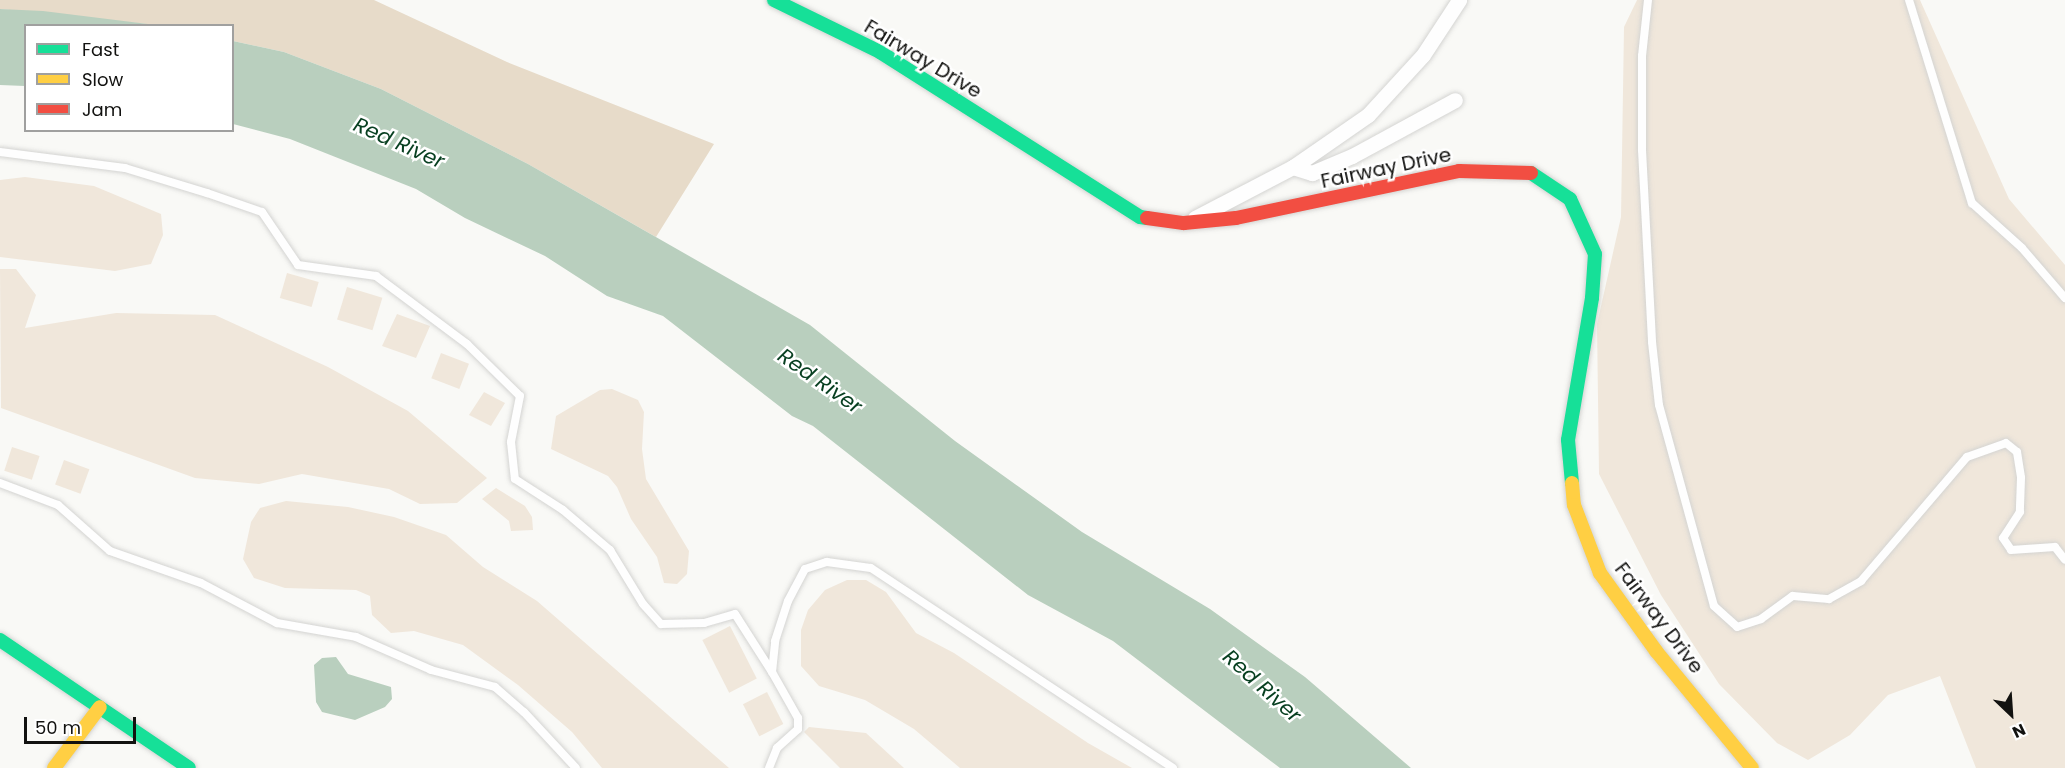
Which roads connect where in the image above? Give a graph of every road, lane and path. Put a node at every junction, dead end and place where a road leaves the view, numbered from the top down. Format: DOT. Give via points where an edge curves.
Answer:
graph roads {
  1 [pos="774,0"];
  2 [pos="1459,0"];
  3 [pos="1648,0"];
  4 [pos="1909,0"];
  5 [pos="1455,100"];
  6 [pos="0,152"];
  7 [pos="1293,167"];
  8 [pos="1184,223"];
  9 [pos="2065,298"];
  10 [pos="0,483"];
  11 [pos="2065,560"];
  12 [pos="0,640"];
  13 [pos="772,672"];
  14 [pos="100,707"];
  15 [pos="54,768"];
  16 [pos="189,768"];
  17 [pos="576,768"];
  18 [pos="769,768"];
  19 [pos="1173,768"];
  20 [pos="1752,768"];
  1 -- 8 [label="street, Fairway Drive" via="880,52 1140,217"];
  2 -- 7 [label="street" via="1423,55 1387,98"];
  3 -- 11 [label="lane" via="1642,56 1642,150 1652,342 1659,405 1714,606 1737,627 1761,619 1793,596 1829,599 1840,593 1861,581 1967,457 2006,443 2016,452 2021,489 2020,513 2003,538 2012,550 2055,547"];
  4 -- 9 [label="lane" via="1972,203 2022,248"];
  5 -- 7 [label="street" via="1352,156 1312,173"];
  6 -- 13 [label="lane" via="125,168 207,193 262,212 298,265 376,276 466,344 520,396 511,442 515,479 562,510 610,550 643,604 661,624 704,623 735,614"];
  7 -- 8 [label="street"];
  8 -- 20 [label="street, Fairway Drive" via="1236,218 1460,171 1535,173 1570,199 1595,254 1592,298 1568,440 1574,505 1600,573 1656,651"];
  10 -- 17 [label="lane" via="58,505 110,550 201,583 277,623 356,637 431,670 495,687 525,712"];
  12 -- 14 [label="street"];
  13 -- 18 [label="lane" via="798,718 798,729 777,748"];
  13 -- 19 [label="lane" via="775,641 788,601 805,569 827,562 871,568"];
  14 -- 15 [label="street"];
  14 -- 16 [label="street"];
}
